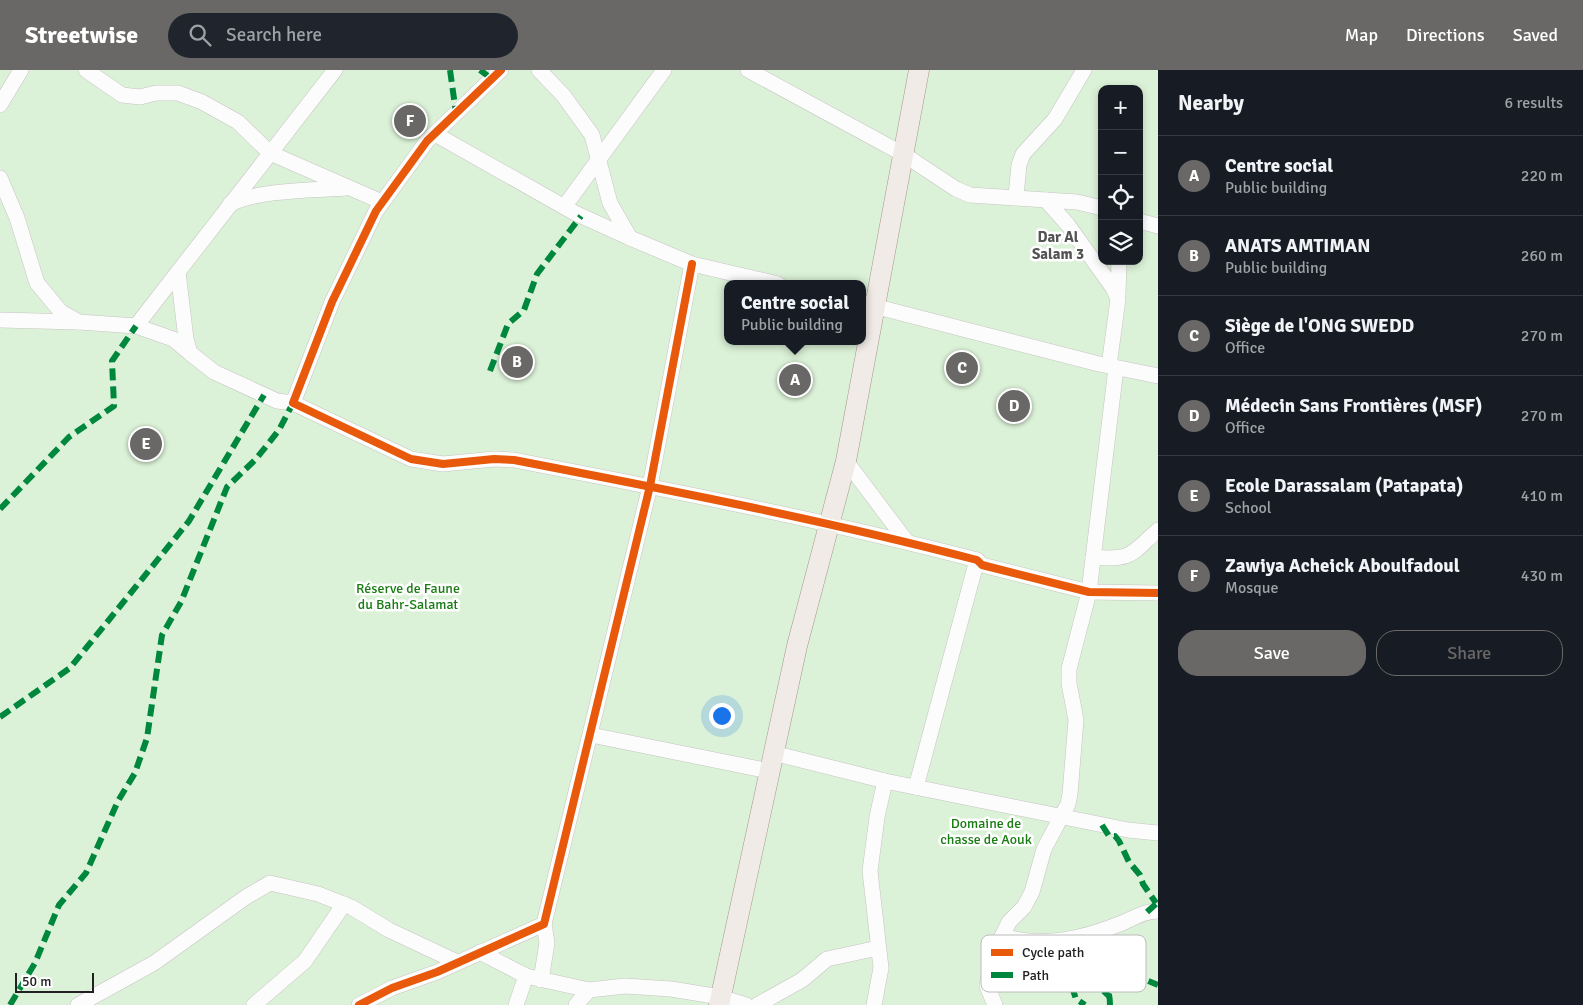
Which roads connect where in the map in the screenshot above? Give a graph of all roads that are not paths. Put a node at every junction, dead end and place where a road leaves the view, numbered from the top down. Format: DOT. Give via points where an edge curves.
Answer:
graph roads {
  1 [pos="21,70"];
  2 [pos="86,70"];
  3 [pos="335,70"];
  4 [pos="501,70"];
  5 [pos="540,70"];
  6 [pos="664,70"];
  7 [pos="748,70"];
  8 [pos="919,70"];
  9 [pos="1084,70"];
  10 [pos="0,105"];
  11 [pos="435,134"];
  12 [pos="270,153"];
  13 [pos="903,154"];
  14 [pos="598,160"];
  15 [pos="0,178"];
  16 [pos="350,187"];
  17 [pos="1016,196"];
  18 [pos="1046,200"];
  19 [pos="382,202"];
  20 [pos="230,204"];
  21 [pos="564,207"];
  22 [pos="1098,207"];
  23 [pos="630,238"];
  24 [pos="692,264"];
  25 [pos="1119,265"];
  26 [pos="178,272"];
  27 [pos="761,280"];
  28 [pos="1118,299"];
  29 [pos="869,304"];
  30 [pos="0,320"];
  31 [pos="79,322"];
  32 [pos="866,324"];
  33 [pos="136,326"];
  34 [pos="863,345"];
  35 [pos="190,353"];
  36 [pos="1112,367"];
  37 [pos="1158,376"];
  38 [pos="293,403"];
  39 [pos="846,461"];
  40 [pos="650,486"];
  41 [pos="828,525"];
  42 [pos="1158,530"];
  43 [pos="907,542"];
  44 [pos="1093,557"];
  45 [pos="977,560"];
  46 [pos="1088,592"];
  47 [pos="1158,593"];
  48 [pos="591,735"];
  49 [pos="771,762"];
  50 [pos="885,780"];
  51 [pos="916,787"];
  52 [pos="1059,816"];
  53 [pos="1158,833"];
  54 [pos="344,904"];
  55 [pos="1158,911"];
  56 [pos="544,924"];
  57 [pos="1003,935"];
  58 [pos="1086,935"];
  59 [pos="878,948"];
  60 [pos="480,952"];
  61 [pos="456,962"];
  62 [pos="534,978"];
  63 [pos="589,990"];
  64 [pos="990,992"];
  65 [pos="719,1001"];
  66 [pos="78,1005"];
  67 [pos="254,1005"];
  68 [pos="359,1005"];
  69 [pos="516,1005"];
  70 [pos="576,1005"];
  71 [pos="746,1005"];
  72 [pos="757,1005"];
  73 [pos="874,1005"];
  74 [pos="995,1005"];
  1 -- 10 [label="street"];
  2 -- 12 [label="street" via="122,95 140,97 178,93 202,102 238,122"];
  3 -- 12 [label="street"];
  4 -- 11 [label="street"];
  5 -- 14 [label="street" via="592,135"];
  6 -- 14 [label="street"];
  7 -- 13 [label="street"];
  8 -- 13 [label="main road"];
  9 -- 17 [label="street" via="1055,119 1024,154 1019,165"];
  11 -- 19 [label="street"];
  11 -- 21 [label="street"];
  12 -- 16 [label="street"];
  12 -- 20 [label="street"];
  13 -- 17 [label="street" via="970,195 992,198"];
  13 -- 29 [label="main road"];
  14 -- 21 [label="street"];
  14 -- 23 [label="street" via="610,203"];
  15 -- 31 [label="street" via="17,218 37,283 61,312"];
  16 -- 19 [label="street"];
  16 -- 20 [label="street" via="289,191"];
  17 -- 18 [label="street"];
  18 -- 22 [label="street"];
  18 -- 28 [label="street" via="1105,276"];
  19 -- 38 [label="street" via="332,302"];
  20 -- 26 [label="street"];
  21 -- 23 [label="street"];
  23 -- 24 [label="street"];
  24 -- 27 [label="street"];
  24 -- 40 [label="street"];
  25 -- 28 [label="street"];
  26 -- 33 [label="street"];
  26 -- 35 [label="street"];
  28 -- 36 [label="street"];
  29 -- 32 [label="main road"];
  29 -- 36 [label="street"];
  30 -- 31 [label="street"];
  31 -- 33 [label="street"];
  33 -- 35 [label="street" via="173,339"];
  34 -- 39 [label="main road"];
  35 -- 38 [label="street" via="214,372 277,401"];
  36 -- 37 [label="street"];
  36 -- 44 [label="street"];
  38 -- 40 [label="street" via="411,459 443,464 514,460"];
  39 -- 41 [label="main road"];
  39 -- 43 [label="street"];
  40 -- 41 [label="street"];
  40 -- 48 [label="street"];
  41 -- 43 [label="street"];
  41 -- 49 [label="main road"];
  42 -- 44 [label="street" via="1128,556 1115,560"];
  43 -- 45 [label="street"];
  44 -- 46 [label="street"];
  45 -- 46 [label="street" via="982,565"];
  45 -- 51 [label="street"];
  46 -- 47 [label="street"];
  46 -- 52 [label="street" via="1069,669 1076,720 1070,794 1068,804"];
  48 -- 49 [label="street"];
  48 -- 56 [label="street"];
  49 -- 50 [label="street"];
  49 -- 65 [label="main road"];
  50 -- 51 [label="street"];
  50 -- 59 [label="street" via="870,871"];
  51 -- 52 [label="street"];
  52 -- 53 [label="street"];
  52 -- 57 [label="street" via="1044,849 1032,892"];
  54 -- 61 [label="street" via="388,930"];
  54 -- 66 [label="street" via="318,894 270,883 154,963"];
  54 -- 67 [label="street" via="304,961"];
  55 -- 58 [label="street" via="1147,912"];
  56 -- 60 [label="street"];
  56 -- 62 [label="street" via="547,943"];
  59 -- 72 [label="street" via="827,959 802,980"];
  59 -- 73 [label="street" via="881,968"];
  60 -- 61 [label="street"];
  60 -- 62 [label="street"];
  61 -- 68 [label="street"];
  62 -- 63 [label="street"];
  62 -- 69 [label="street"];
  63 -- 65 [label="street" via="625,986 671,989"];
  63 -- 70 [label="street"];
  64 -- 74 [label="street"];
  65 -- 71 [label="street"];
}
